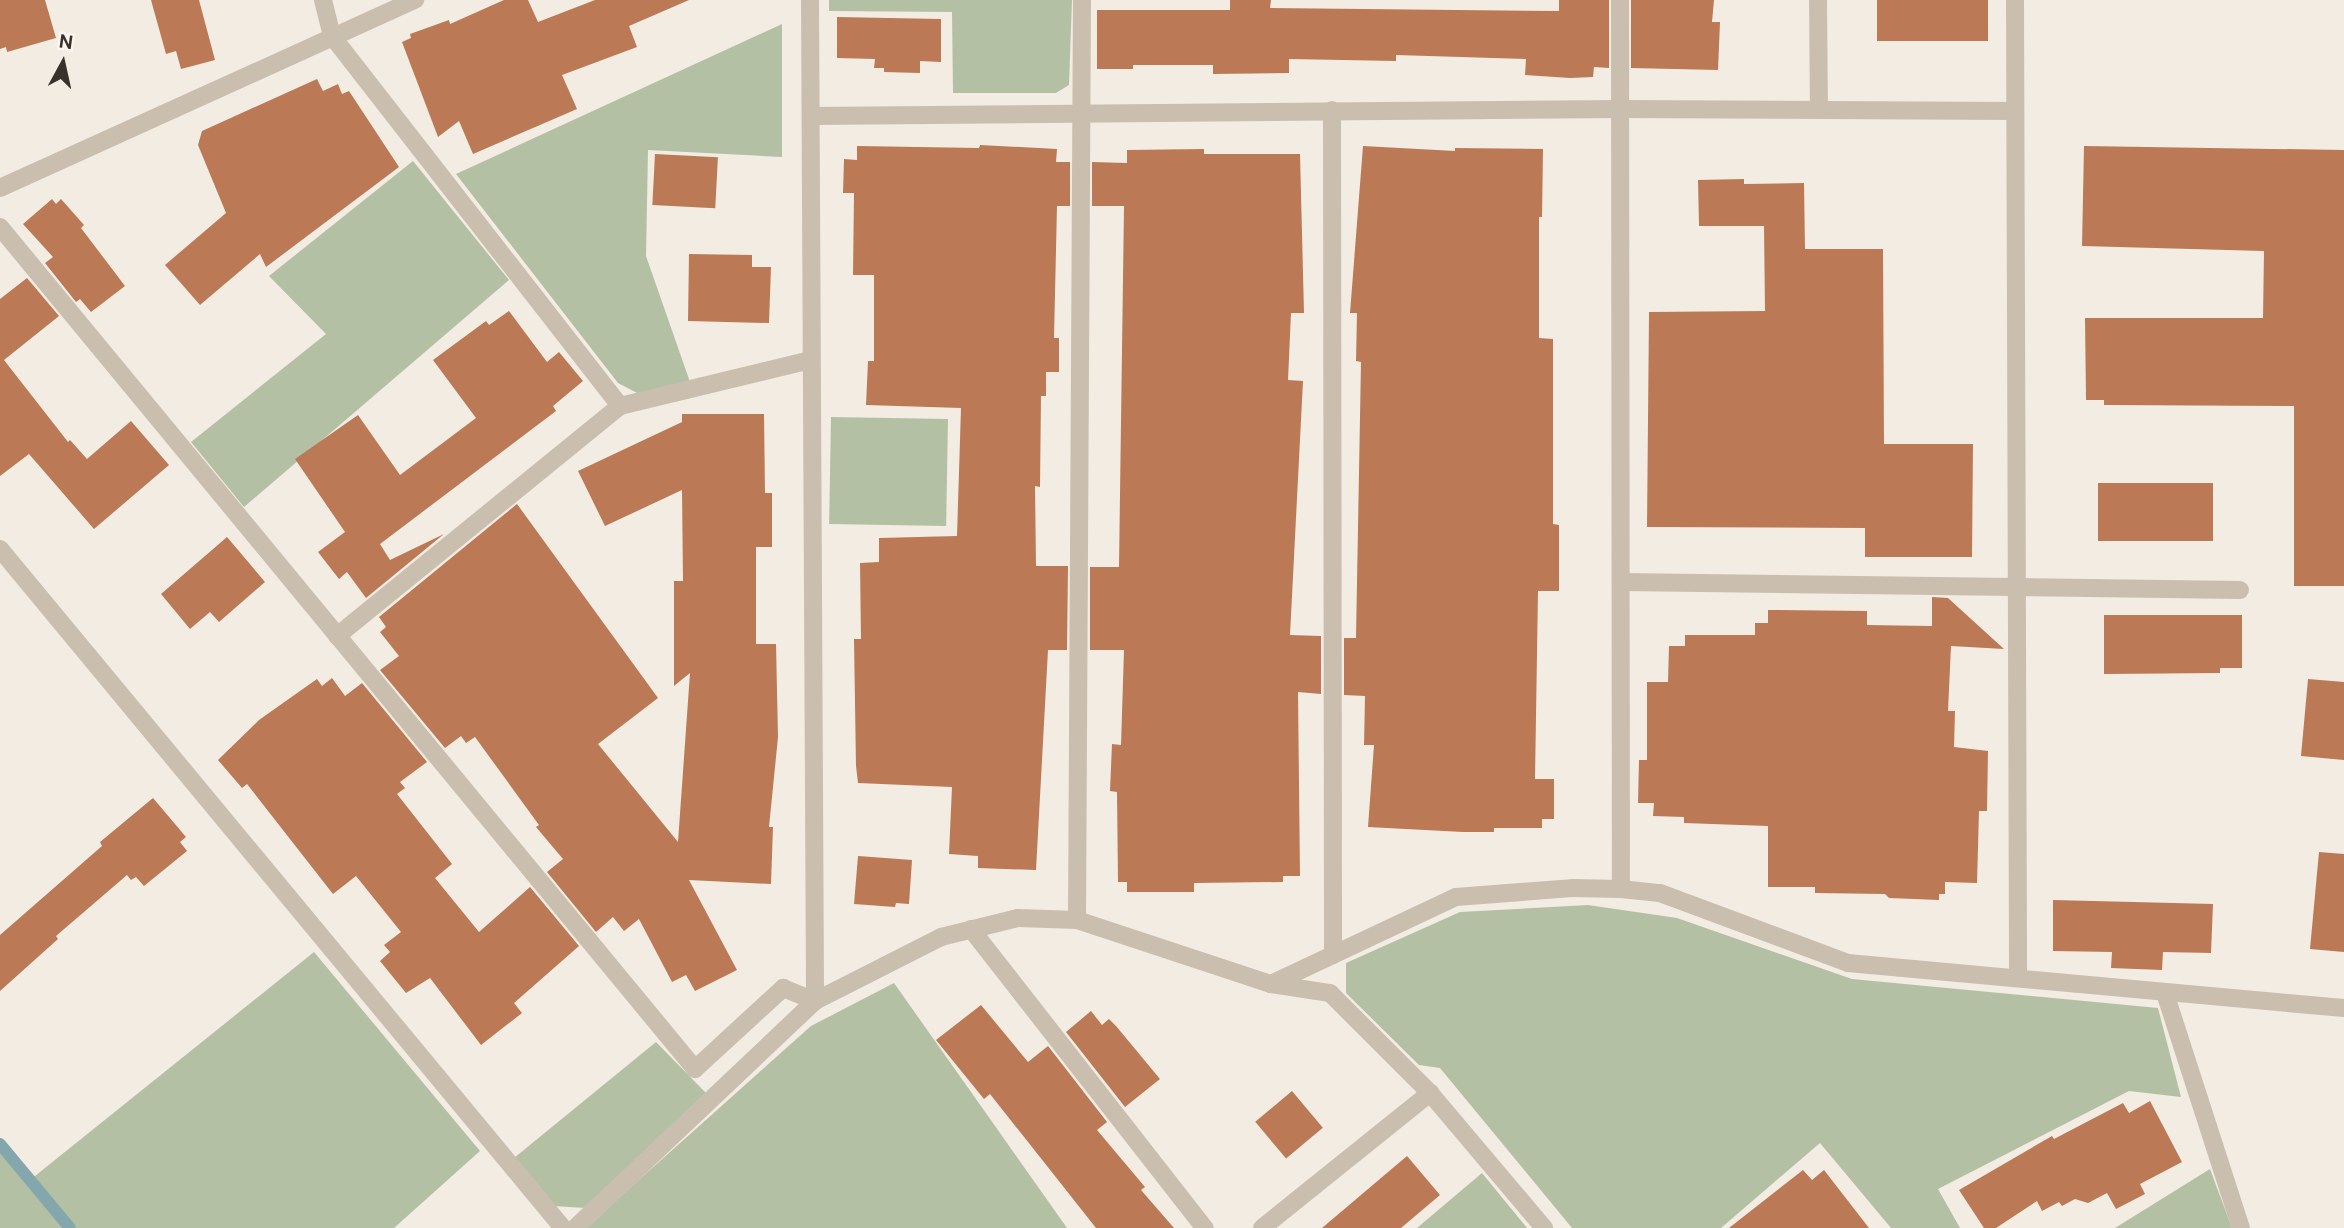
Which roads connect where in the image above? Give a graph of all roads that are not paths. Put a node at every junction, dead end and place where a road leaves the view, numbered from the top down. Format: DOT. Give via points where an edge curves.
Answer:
graph roads {
  1 [pos="323,0"];
  2 [pos="415,0"];
  3 [pos="810,0"];
  4 [pos="1082,0"];
  5 [pos="1620,0"];
  6 [pos="1818,0"];
  7 [pos="2015,0"];
  8 [pos="332,36"];
  9 [pos="1621,109"];
  10 [pos="1332,110"];
  11 [pos="1819,110"];
  12 [pos="1081,111"];
  13 [pos="2015,111"];
  14 [pos="811,116"];
  15 [pos="0,188"];
  16 [pos="0,226"];
  17 [pos="810,360"];
  18 [pos="620,406"];
  19 [pos="0,549"];
  20 [pos="1621,582"];
  21 [pos="2017,586"];
  22 [pos="2240,590"];
  23 [pos="338,636"];
  24 [pos="1621,889"];
  25 [pos="1077,920"];
  26 [pos="971,929"];
  27 [pos="1333,955"];
  28 [pos="2018,977"];
  29 [pos="1271,984"];
  30 [pos="2165,993"];
  31 [pos="815,1001"];
  32 [pos="2344,1009"];
  33 [pos="1430,1093"];
  34 [pos="563,1228"];
  35 [pos="575,1228"];
  36 [pos="1205,1228"];
  37 [pos="1262,1228"];
  38 [pos="1544,1228"];
  39 [pos="2241,1228"];
  1 -- 8 [label="street"];
  2 -- 8 [label="street"];
  3 -- 14 [label="street"];
  4 -- 12 [label="street"];
  5 -- 9 [label="street"];
  6 -- 11 [label="street"];
  7 -- 13 [label="street"];
  8 -- 15 [label="street"];
  8 -- 18 [label="street"];
  9 -- 10 [label="street"];
  9 -- 11 [label="street"];
  9 -- 20 [label="street"];
  10 -- 12 [label="street"];
  10 -- 27 [label="street"];
  11 -- 13 [label="street"];
  12 -- 14 [label="street"];
  12 -- 25 [label="street"];
  13 -- 21 [label="street"];
  14 -- 17 [label="street"];
  16 -- 23 [label="street"];
  17 -- 18 [label="street"];
  17 -- 31 [label="street"];
  18 -- 23 [label="street"];
  19 -- 34 [label="street"];
  20 -- 21 [label="street"];
  20 -- 24 [label="street"];
  21 -- 22 [label="street"];
  21 -- 28 [label="street"];
  23 -- 31 [label="street" via="695,1069 783,988"];
  24 -- 27 [label="street" via="1456,897"];
  24 -- 28 [label="street" via="1660,893 1848,962"];
  25 -- 26 [label="street" via="1018,918"];
  25 -- 29 [label="street"];
  26 -- 31 [label="street" via="941,937"];
  26 -- 36 [label="street"];
  27 -- 29 [label="street"];
  28 -- 30 [label="street"];
  29 -- 33 [label="street" via="1330,993"];
  30 -- 32 [label="street"];
  30 -- 39 [label="street"];
  31 -- 35 [label="street"];
  33 -- 37 [label="street"];
  33 -- 38 [label="street"];
}
